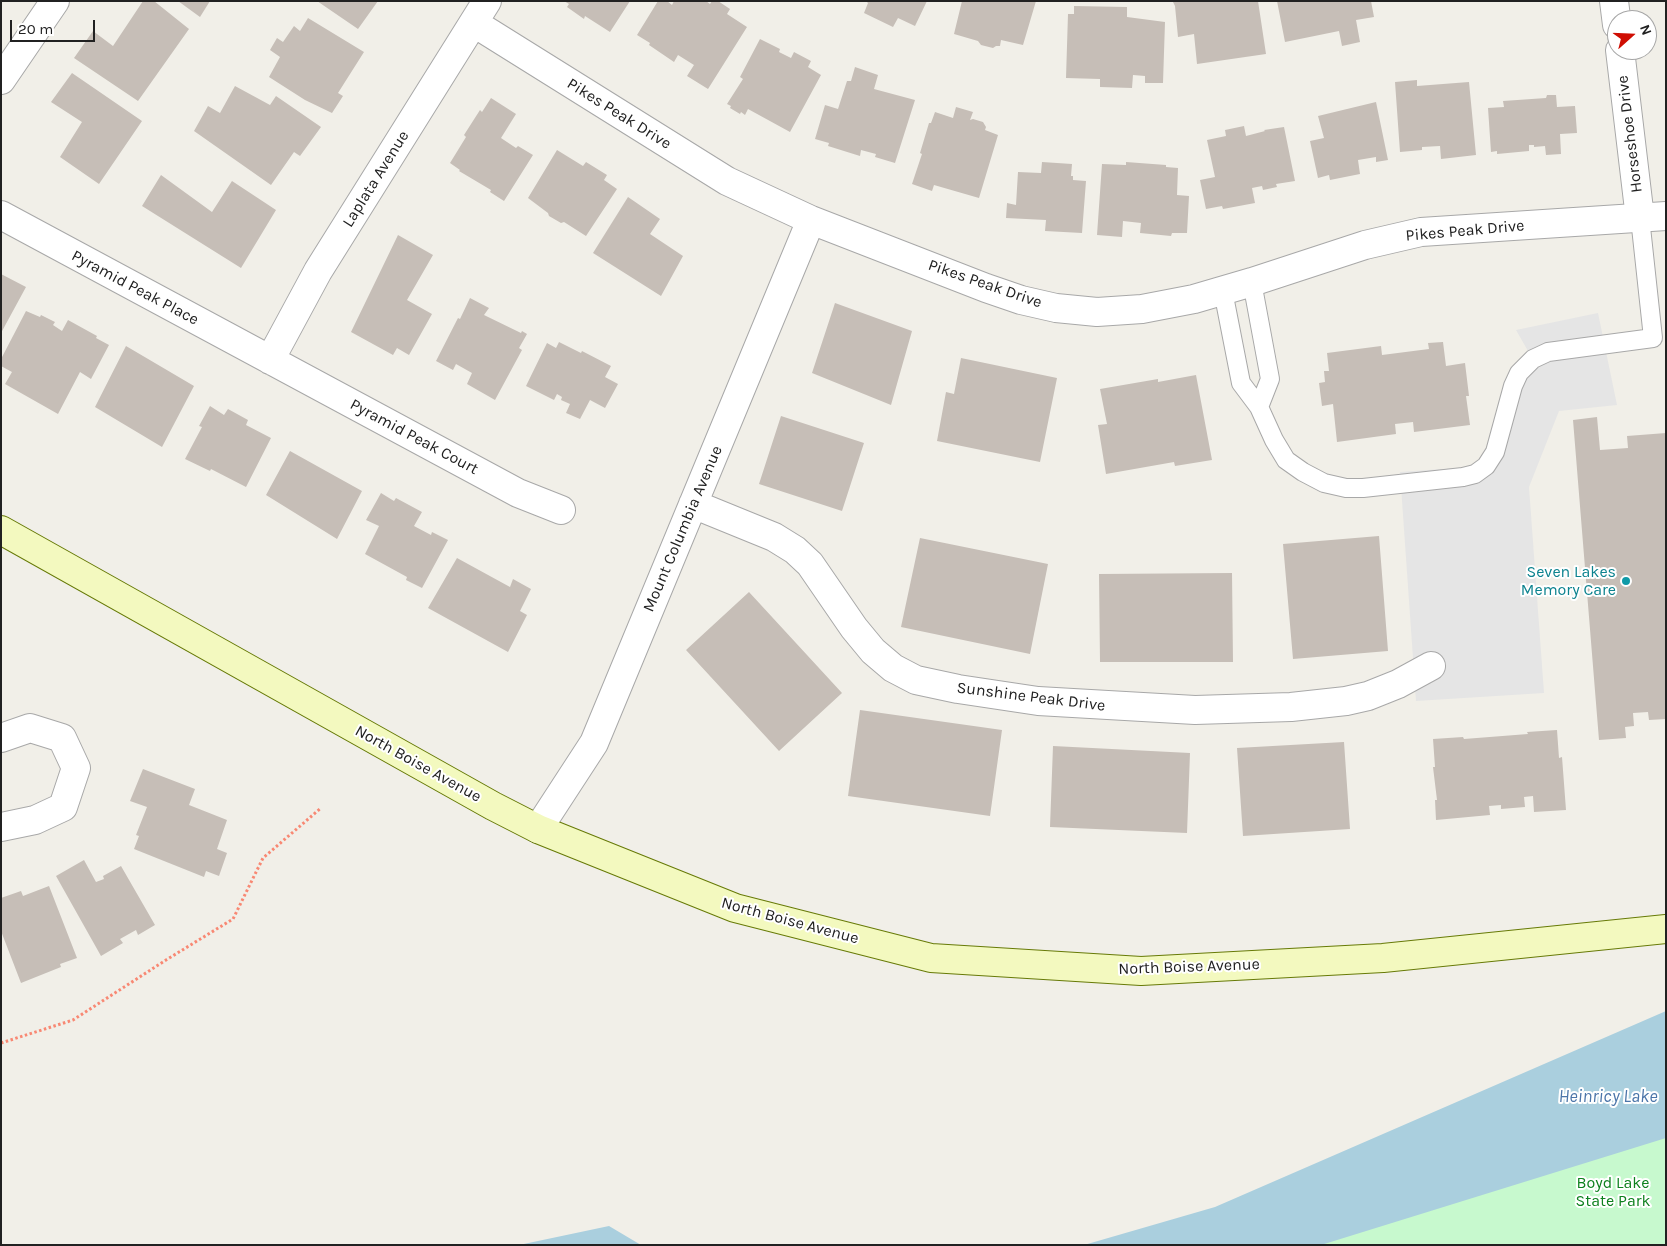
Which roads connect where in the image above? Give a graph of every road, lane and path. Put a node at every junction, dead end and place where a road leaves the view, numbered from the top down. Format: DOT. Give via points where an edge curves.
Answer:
graph roads {
  1 [pos="55,1"];
  2 [pos="481,12"];
  3 [pos="1622,60"];
  4 [pos="1,80"];
  5 [pos="1,215"];
  6 [pos="1653,217"];
  7 [pos="811,220"];
  8 [pos="1252,282"];
  9 [pos="1223,291"];
  10 [pos="1660,338"];
  11 [pos="270,360"];
  12 [pos="1259,407"];
  13 [pos="693,504"];
  14 [pos="561,510"];
  15 [pos="1,530"];
  16 [pos="1431,666"];
  17 [pos="1,738"];
  18 [pos="321,808"];
  19 [pos="1,827"];
  20 [pos="538,829"];
  21 [pos="1666,929"];
  22 [pos="1,1043"];
  1 -- 4 [label="street"];
  2 -- 7 [label="street, Pikes Peak Drive" via="726,181"];
  2 -- 11 [label="street, Laplata Avenue" via="318,271"];
  3 -- 6 [label="street, Horseshoe Drive"];
  5 -- 11 [label="street, Pyramid Peak Place"];
  6 -- 8 [label="street, Pikes Peak Drive" via="1421,232 1364,245"];
  6 -- 10 [label="lane"];
  7 -- 9 [label="street, Pikes Peak Drive" via="986,288 1056,308 1097,312 1142,309"];
  7 -- 13 [label="street, Mount Columbia Avenue"];
  8 -- 9 [label="street, Pikes Peak Drive"];
  8 -- 12 [label="lane" via="1270,379"];
  9 -- 12 [label="lane" via="1241,383"];
  10 -- 12 [label="lane" via="1548,352 1533,359 1519,373 1513,386 1495,452 1486,466 1463,477 1363,488 1324,483 1286,460"];
  11 -- 14 [label="street, Pyramid Peak Court" via="518,493"];
  13 -- 16 [label="street, Sunshine Peak Drive" via="795,550 810,564 873,650 893,668 916,680 941,686 1038,701 1122,707 1195,710 1291,707 1368,696"];
  13 -- 20 [label="street, Mount Columbia Avenue" via="594,743"];
  15 -- 20 [label="street, North Boise Avenue"];
  17 -- 19 [label="street" via="30,728 62,738 76,768 63,807 35,820"];
  18 -- 22 [label="path" via="263,858 233,919 73,1020"];
  20 -- 21 [label="street, North Boise Avenue" via="735,908 931,958 1141,972 1383,958"];
}
